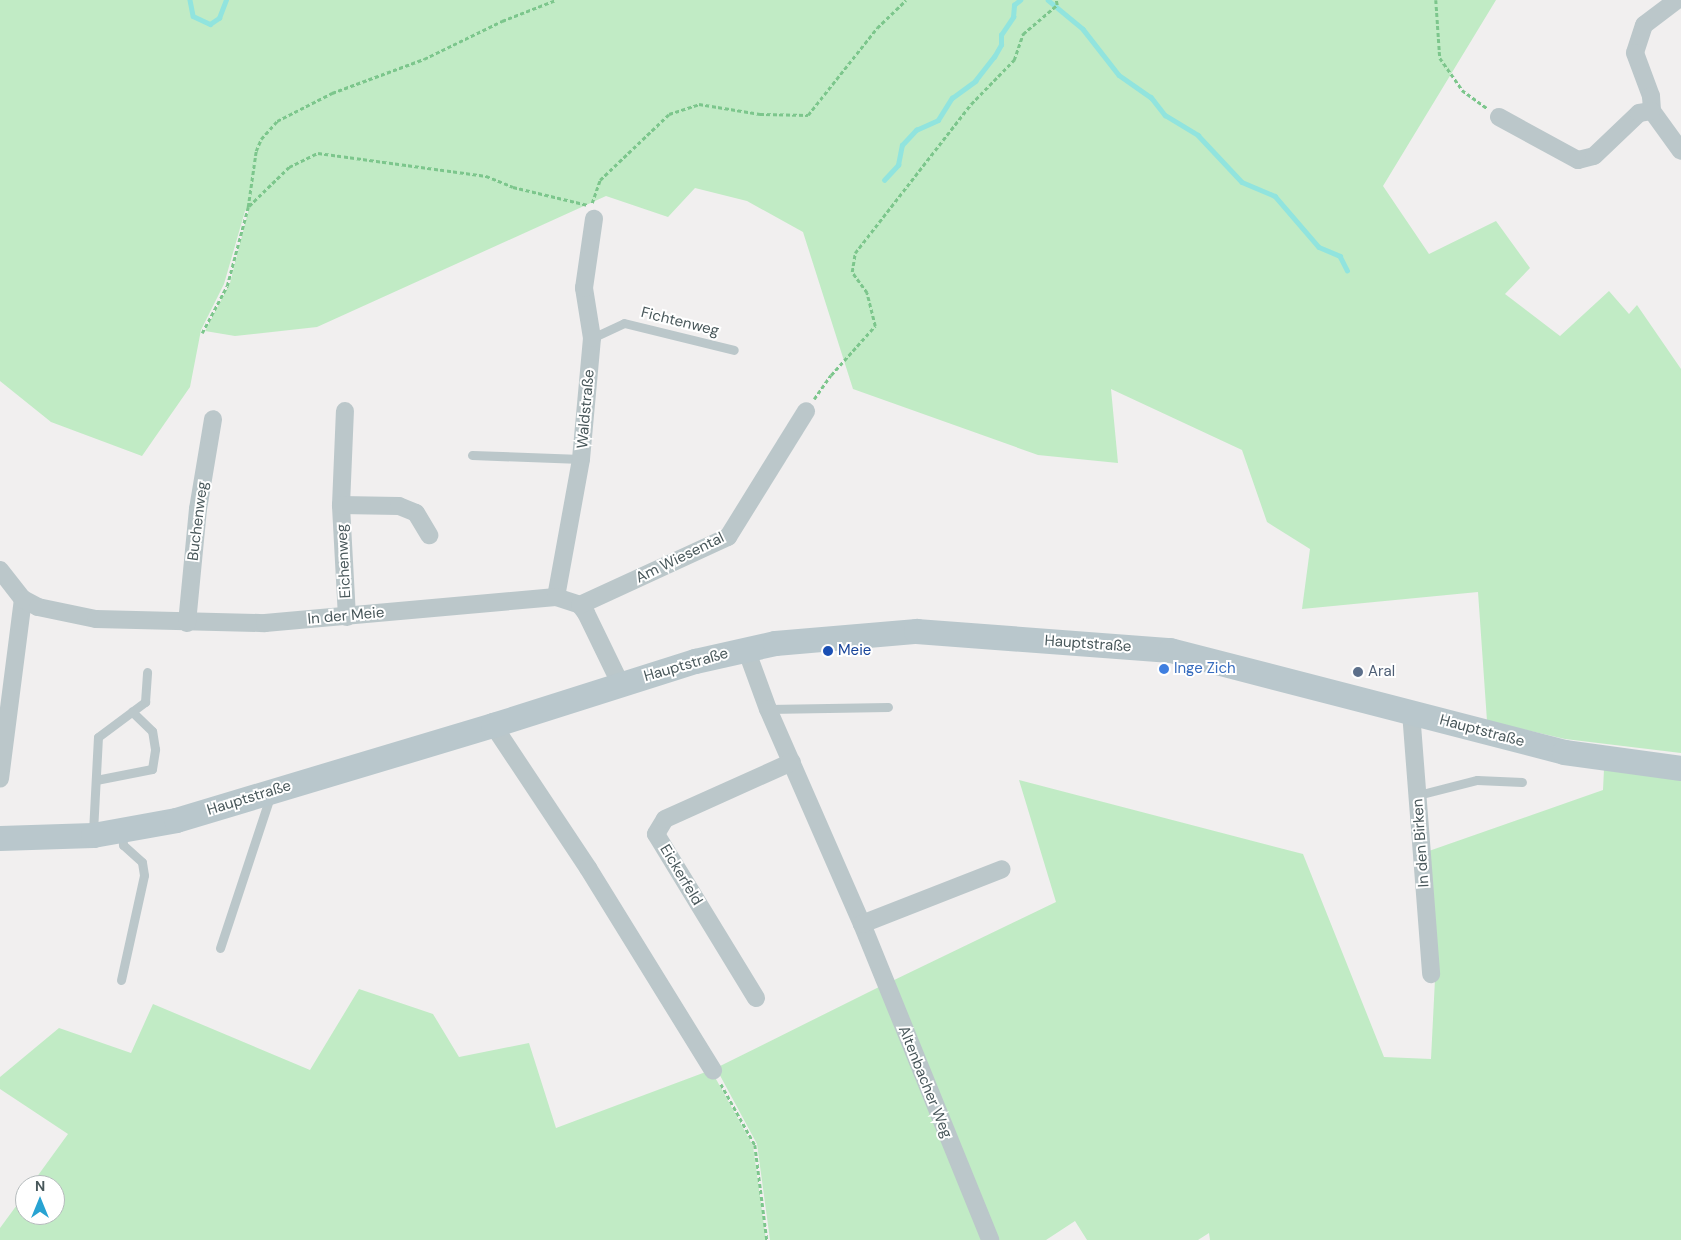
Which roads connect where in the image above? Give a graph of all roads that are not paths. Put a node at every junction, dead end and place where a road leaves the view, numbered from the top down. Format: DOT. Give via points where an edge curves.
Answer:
graph roads {
  1 [pos="1677,0"];
  2 [pos="1652,111"];
  3 [pos="1499,117"];
  4 [pos="1681,152"];
  5 [pos="592,213"];
  6 [pos="592,338"];
  7 [pos="734,350"];
  8 [pos="806,410"];
  9 [pos="346,411"];
  10 [pos="213,419"];
  11 [pos="472,455"];
  12 [pos="582,459"];
  13 [pos="341,505"];
  14 [pos="429,535"];
  15 [pos="0,570"];
  16 [pos="556,597"];
  17 [pos="23,599"];
  18 [pos="580,605"];
  19 [pos="347,617"];
  20 [pos="186,623"];
  21 [pos="746,649"];
  22 [pos="147,672"];
  23 [pos="621,685"];
  24 [pos="888,707"];
  25 [pos="768,710"];
  26 [pos="132,712"];
  27 [pos="1411,712"];
  28 [pos="493,726"];
  29 [pos="2,751"];
  30 [pos="792,762"];
  31 [pos="1681,768"];
  32 [pos="0,779"];
  33 [pos="96,780"];
  34 [pos="1522,782"];
  35 [pos="272,791"];
  36 [pos="1418,795"];
  37 [pos="122,831"];
  38 [pos="93,835"];
  39 [pos="0,838"];
  40 [pos="1002,869"];
  41 [pos="862,924"];
  42 [pos="220,948"];
  43 [pos="1431,974"];
  44 [pos="121,980"];
  45 [pos="756,998"];
  46 [pos="713,1070"];
  47 [pos="990,1240"];
  1 -- 2 [label="street" via="1644,25 1639,34 1635,54 1651,96"];
  2 -- 3 [label="street" via="1639,113 1594,156 1578,160"];
  2 -- 4 [label="street"];
  5 -- 6 [label="street, Waldstraße" via="584,288"];
  6 -- 7 [label="lane, Fichtenweg" via="624,323"];
  6 -- 12 [label="street, Waldstraße"];
  8 -- 18 [label="street, Am Wiesental" via="728,537"];
  9 -- 13 [label="street, Eichenweg"];
  10 -- 20 [label="street, Buchenweg" via="198,509"];
  11 -- 12 [label="lane"];
  12 -- 16 [label="street, Waldstraße"];
  13 -- 14 [label="street, Eichenweg" via="399,506 416,513"];
  13 -- 19 [label="street, Eichenweg"];
  15 -- 17 [label="street"];
  16 -- 18 [label="street, In der Meie"];
  16 -- 19 [label="street, In der Meie"];
  17 -- 20 [label="street, In der Meie" via="38,607 96,619"];
  17 -- 29 [label="street"];
  18 -- 23 [label="street"];
  19 -- 20 [label="street, In der Meie" via="265,623"];
  21 -- 23 [label="main road, Hauptstraße" via="695,661"];
  21 -- 25 [label="street, Altenbacher Weg"];
  21 -- 27 [label="main road, Hauptstraße" via="784,642 916,632 1170,650"];
  22 -- 26 [label="lane" via="145,702"];
  23 -- 28 [label="main road, Hauptstraße"];
  24 -- 25 [label="lane"];
  25 -- 30 [label="street, Altenbacher Weg"];
  26 -- 33 [label="lane" via="98,737"];
  26 -- 33 [label="lane" via="152,731 156,749 152,769"];
  27 -- 31 [label="main road, Hauptstraße" via="1564,752"];
  27 -- 36 [label="street, In den Birken"];
  28 -- 35 [label="main road, Hauptstraße"];
  28 -- 46 [label="street" via="588,868"];
  29 -- 32 [label="street"];
  30 -- 41 [label="street, Altenbacher Weg"];
  30 -- 45 [label="street, Eickerfeld" via="665,818 656,834"];
  33 -- 38 [label="lane"];
  34 -- 36 [label="lane" via="1476,780"];
  35 -- 37 [label="main road, Hauptstraße" via="176,820"];
  35 -- 42 [label="lane"];
  36 -- 43 [label="street, In den Birken"];
  37 -- 38 [label="main road, Hauptstraße"];
  37 -- 44 [label="lane" via="123,845 142,862 144,875"];
  38 -- 39 [label="main road, Hauptstraße"];
  40 -- 41 [label="street"];
  41 -- 47 [label="street, Altenbacher Weg"];
}
